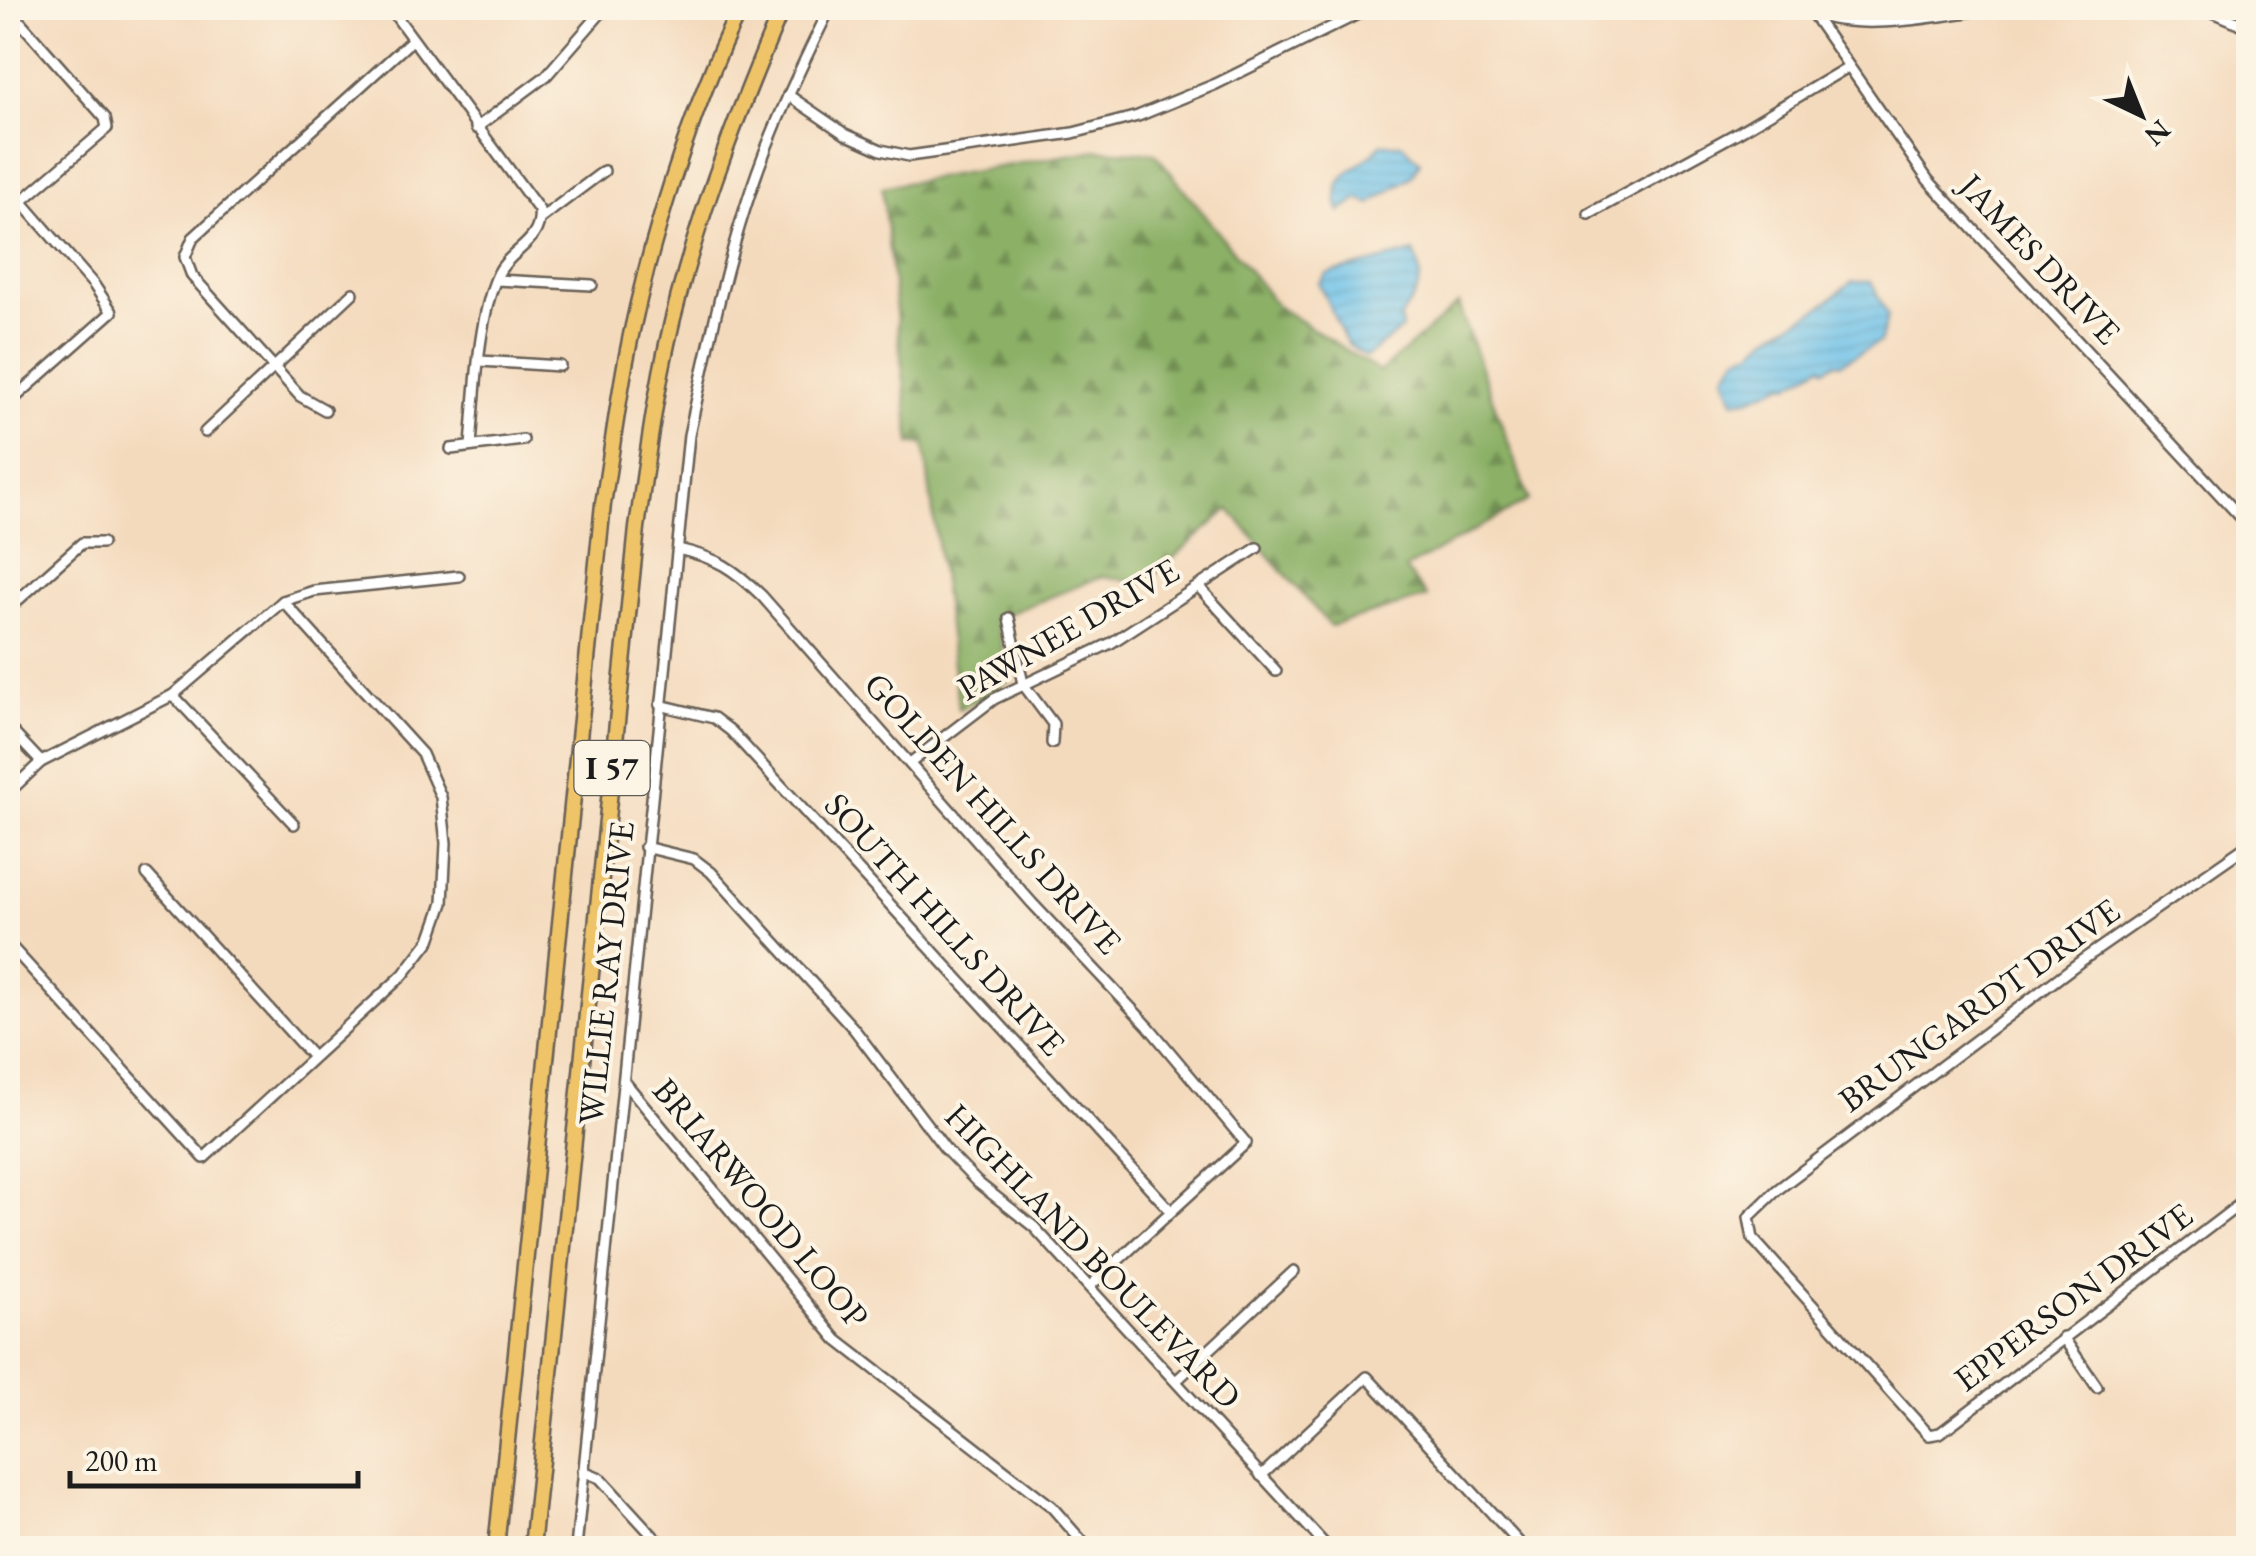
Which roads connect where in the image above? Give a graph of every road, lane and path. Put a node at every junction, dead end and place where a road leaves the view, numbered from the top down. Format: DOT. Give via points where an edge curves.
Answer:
graph roads {
  1 [pos="8,8"];
  2 [pos="390,8"];
  3 [pos="605,8"];
  4 [pos="740,8"];
  5 [pos="782,8"];
  6 [pos="830,8"];
  7 [pos="1370,8"];
  8 [pos="1991,8"];
  9 [pos="2204,8"];
  10 [pos="1808,10"];
  11 [pos="2248,27"];
  12 [pos="412,40"];
  13 [pos="1848,67"];
  14 [pos="788,95"];
  15 [pos="107,128"];
  16 [pos="476,128"];
  17 [pos="118,132"];
  18 [pos="604,171"];
  19 [pos="8,186"];
  20 [pos="22,201"];
  21 [pos="1589,214"];
  22 [pos="540,219"];
  23 [pos="496,280"];
  24 [pos="592,285"];
  25 [pos="353,293"];
  26 [pos="480,360"];
  27 [pos="560,366"];
  28 [pos="276,368"];
  29 [pos="8,404"];
  30 [pos="325,410"];
  31 [pos="206,432"];
  32 [pos="523,440"];
  33 [pos="471,446"];
  34 [pos="450,449"];
  35 [pos="2248,526"];
  36 [pos="102,544"];
  37 [pos="678,548"];
  38 [pos="1257,548"];
  39 [pos="460,576"];
  40 [pos="1198,586"];
  41 [pos="283,601"];
  42 [pos="8,608"];
  43 [pos="1009,618"];
  44 [pos="1276,671"];
  45 [pos="1023,684"];
  46 [pos="173,695"];
  47 [pos="660,705"];
  48 [pos="8,727"];
  49 [pos="1052,743"];
  50 [pos="41,762"];
  51 [pos="910,764"];
  52 [pos="8,793"];
  53 [pos="294,824"];
  54 [pos="2248,846"];
  55 [pos="645,847"];
  56 [pos="147,874"];
  57 [pos="8,943"];
  58 [pos="313,1056"];
  59 [pos="624,1081"];
  60 [pos="2248,1198"];
  61 [pos="1171,1211"];
  62 [pos="1294,1271"];
  63 [pos="1090,1286"];
  64 [pos="2062,1337"];
  65 [pos="1176,1380"];
  66 [pos="2097,1387"];
  67 [pos="1929,1435"];
  68 [pos="583,1471"];
  69 [pos="1261,1476"];
  70 [pos="496,1548"];
  71 [pos="532,1548"];
  72 [pos="576,1548"];
  73 [pos="664,1548"];
  74 [pos="1088,1548"];
  75 [pos="1328,1548"];
  76 [pos="1524,1548"];
  1 -- 15 [label="street"];
  2 -- 12 [label="street"];
  3 -- 16 [label="street" via="546,76"];
  4 -- 70 [label="highway, I 57" via="652,252 620,394 603,504"];
  5 -- 71 [label="highway, I 57" via="735,120 679,294 657,392 637,528"];
  6 -- 14 [label="street, WILLIE RAY DRIVE"];
  7 -- 14 [label="street" via="1216,84 1073,133 909,156 844,134"];
  8 -- 10 [label="street" via="1919,20 1844,21"];
  9 -- 11 [label="street"];
  10 -- 13 [label="street, JAMES DRIVE"];
  12 -- 16 [label="street"];
  12 -- 28 [label="street" via="189,247 185,257 192,276"];
  13 -- 21 [label="street"];
  13 -- 35 [label="street, JAMES DRIVE" via="1928,180"];
  14 -- 37 [label="street, WILLIE RAY DRIVE" via="717,304 689,435"];
  15 -- 17 [label="street"];
  15 -- 20 [label="street"];
  16 -- 22 [label="street"];
  18 -- 22 [label="street"];
  19 -- 20 [label="street"];
  20 -- 29 [label="street" via="112,312"];
  22 -- 23 [label="street" via="534,236"];
  23 -- 24 [label="street"];
  23 -- 26 [label="street"];
  25 -- 28 [label="street"];
  26 -- 27 [label="street"];
  26 -- 33 [label="street"];
  28 -- 30 [label="street" via="300,396"];
  28 -- 31 [label="street"];
  32 -- 33 [label="street"];
  33 -- 34 [label="street"];
  36 -- 42 [label="street" via="82,543"];
  37 -- 47 [label="street, WILLIE RAY DRIVE"];
  37 -- 51 [label="street, GOLDEN HILLS DRIVE" via="734,569"];
  38 -- 40 [label="street, PAWNEE DRIVE"];
  39 -- 41 [label="street" via="314,590"];
  40 -- 44 [label="street"];
  40 -- 45 [label="street, PAWNEE DRIVE" via="1110,643"];
  41 -- 46 [label="street"];
  41 -- 58 [label="street" via="422,754 441,797 446,843 443,903 430,940 403,974"];
  43 -- 45 [label="street"];
  45 -- 49 [label="street" via="1053,724"];
  45 -- 51 [label="street, PAWNEE DRIVE"];
  46 -- 50 [label="street"];
  46 -- 53 [label="street"];
  47 -- 55 [label="street, WILLIE RAY DRIVE"];
  47 -- 61 [label="street, SOUTH HILLS DRIVE" via="714,718 731,731"];
  48 -- 50 [label="street"];
  50 -- 52 [label="street"];
  51 -- 61 [label="street, GOLDEN HILLS DRIVE" via="1246,1143"];
  54 -- 67 [label="street, BRUNGARDT DRIVE" via="2081,961 1750,1217 1753,1239"];
  55 -- 59 [label="street, WILLIE RAY DRIVE"];
  55 -- 63 [label="street, HIGHLAND BOULEVARD" via="694,859 711,872 854,1029 947,1151"];
  56 -- 58 [label="street"];
  57 -- 58 [label="street" via="204,1158"];
  59 -- 68 [label="street, WILLIE RAY DRIVE"];
  59 -- 74 [label="street, BRIARWOOD LOOP" via="837,1340 1051,1506"];
  60 -- 64 [label="street, EPPERSON DRIVE"];
  61 -- 63 [label="street"];
  62 -- 65 [label="street"];
  63 -- 65 [label="street, HIGHLAND BOULEVARD"];
  64 -- 66 [label="street"];
  64 -- 67 [label="street, EPPERSON DRIVE"];
  65 -- 69 [label="street, HIGHLAND BOULEVARD"];
  68 -- 72 [label="street, WILLIE RAY DRIVE"];
  68 -- 73 [label="street" via="600,1478"];
  69 -- 75 [label="street, HIGHLAND BOULEVARD"];
  69 -- 76 [label="street" via="1367,1378"];
}
